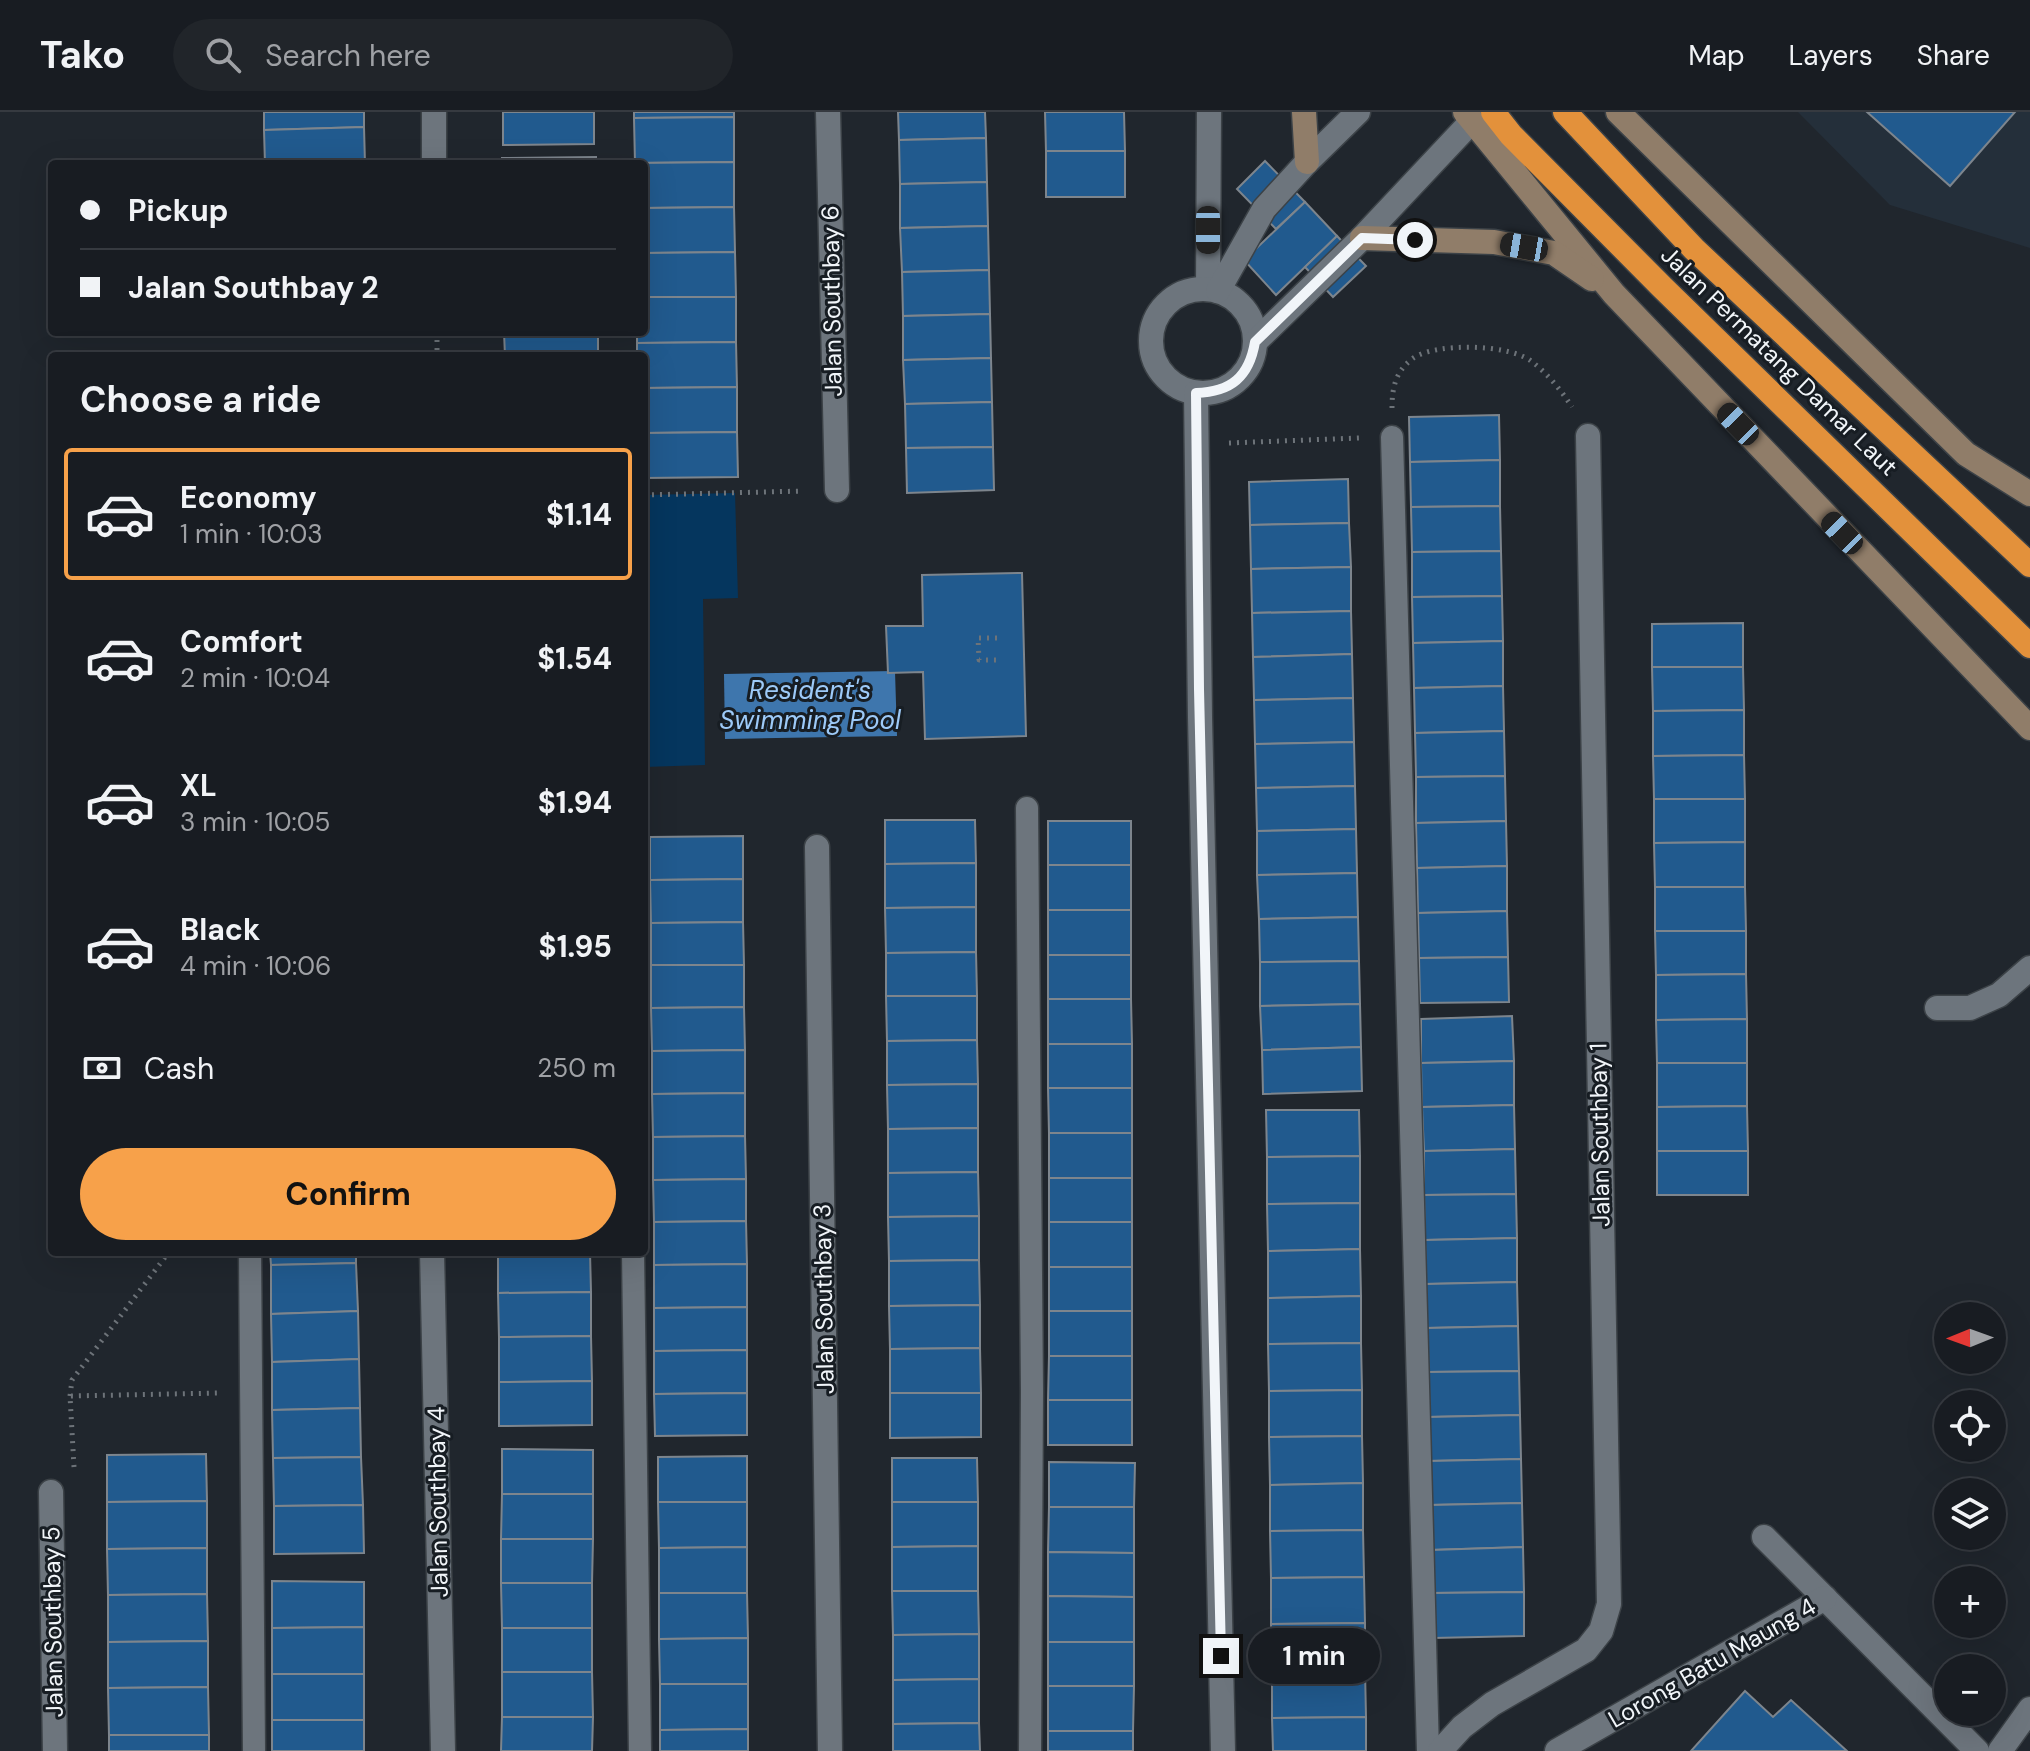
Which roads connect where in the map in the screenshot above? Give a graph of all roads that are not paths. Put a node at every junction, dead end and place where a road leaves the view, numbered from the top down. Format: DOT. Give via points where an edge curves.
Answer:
graph roads {
  1 [pos="434,112"];
  2 [pos="828,112"];
  3 [pos="1209,112"];
  4 [pos="1304,112"];
  5 [pos="1358,112"];
  6 [pos="1565,112"];
  7 [pos="1618,112"];
  8 [pos="1478,114"];
  9 [pos="434,160"];
  10 [pos="1307,162"];
  11 [pos="1362,238"];
  12 [pos="1213,290"];
  13 [pos="1614,294"];
  14 [pos="1255,342"];
  15 [pos="1196,393"];
  16 [pos="1588,436"];
  17 [pos="1392,437"];
  18 [pos="837,490"];
  19 [pos="2030,494"];
  20 [pos="2030,565"];
  21 [pos="2030,646"];
  22 [pos="2030,728"];
  23 [pos="1027,808"];
  24 [pos="817,847"];
  25 [pos="2030,968"];
  26 [pos="1937,1008"];
  27 [pos="250,1256"];
  28 [pos="432,1256"];
  29 [pos="633,1256"];
  30 [pos="51,1492"];
  31 [pos="1764,1537"];
  32 [pos="1825,1598"];
  33 [pos="2030,1709"];
  34 [pos="1574,1747"];
  35 [pos="55,1751"];
  36 [pos="254,1751"];
  37 [pos="443,1751"];
  38 [pos="640,1751"];
  39 [pos="830,1751"];
  40 [pos="1030,1751"];
  41 [pos="1223,1751"];
  42 [pos="1428,1751"];
  43 [pos="1440,1751"];
  44 [pos="1977,1751"];
  45 [pos="2000,1751"];
  1 -- 9 [label="street"];
  2 -- 18 [label="street, Jalan Southbay 6"];
  3 -- 12 [label="street"];
  4 -- 10 [label="main road"];
  5 -- 10 [label="street"];
  6 -- 20 [label="highway, Jalan Permatang Damar Laut" via="1694,249"];
  7 -- 19 [label="main road" via="1966,454"];
  8 -- 11 [label="street"];
  8 -- 13 [label="main road"];
  8 -- 21 [label="highway, Jalan Permatang Damar Laut" via="1511,135"];
  10 -- 12 [label="street" via="1264,209"];
  11 -- 13 [label="main road" via="1494,242 1554,253"];
  11 -- 14 [label="street"];
  12 -- 14 [label="street" via="1245,310"];
  12 -- 15 [label="street" via="1193,289 1167,302 1150,342 1169,381"];
  13 -- 22 [label="main road"];
  14 -- 15 [label="street" via="1243,374 1213,393"];
  15 -- 41 [label="street"];
  16 -- 43 [label="street, Jalan Southbay 1" via="1609,1604 1601,1631 1586,1650 1492,1704"];
  17 -- 42 [label="lane"];
  23 -- 40 [label="lane"];
  24 -- 39 [label="street, Jalan Southbay 3"];
  25 -- 26 [label="street" via="1999,995 1970,1008"];
  27 -- 36 [label="lane"];
  28 -- 37 [label="street, Jalan Southbay 4"];
  29 -- 38 [label="lane"];
  30 -- 35 [label="street, Jalan Southbay 5"];
  31 -- 32 [label="street"];
  32 -- 34 [label="street, Lorong Batu Maung 4"];
  32 -- 44 [label="street"];
  33 -- 45 [label="street"];
}
